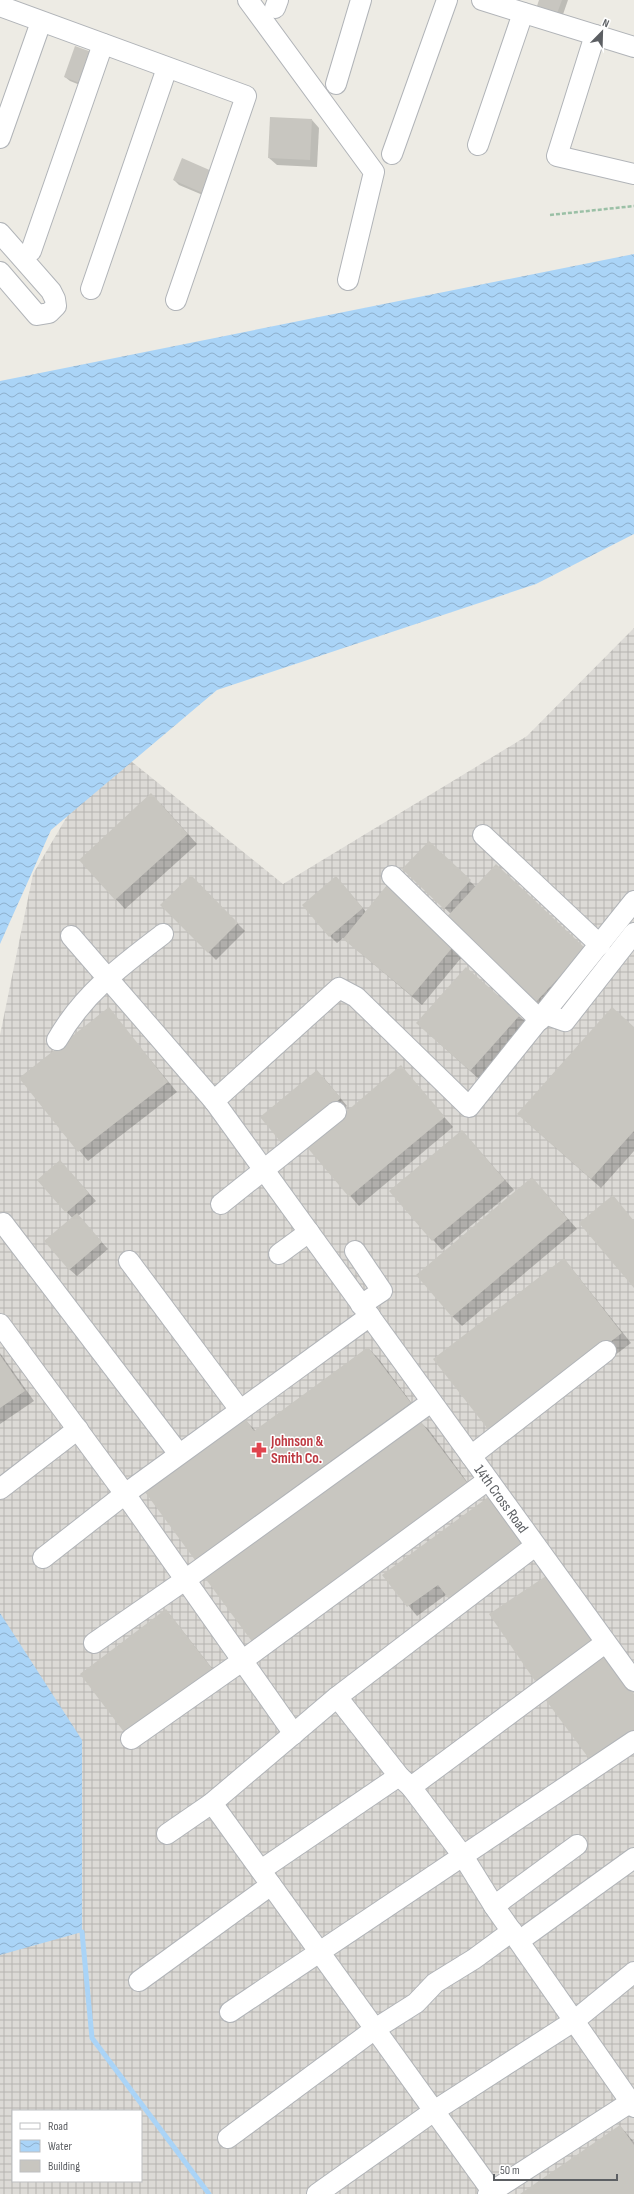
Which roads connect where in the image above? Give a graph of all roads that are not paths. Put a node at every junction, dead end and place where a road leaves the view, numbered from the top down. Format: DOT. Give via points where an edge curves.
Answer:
graph roads {
  1 [pos="248,0"];
  2 [pos="361,0"];
  3 [pos="447,0"];
  4 [pos="482,0"];
  5 [pos="0,6"];
  6 [pos="523,13"];
  7 [pos="41,22"];
  8 [pos="596,35"];
  9 [pos="103,44"];
  10 [pos="634,47"];
  11 [pos="167,68"];
  12 [pos="336,84"];
  13 [pos="0,138"];
  14 [pos="478,145"];
  15 [pos="392,154"];
  16 [pos="634,174"];
  17 [pos="0,233"];
  18 [pos="31,251"];
  19 [pos="0,272"];
  20 [pos="348,280"];
  21 [pos="91,289"];
  22 [pos="176,300"];
  23 [pos="483,835"];
  24 [pos="392,876"];
  25 [pos="634,901"];
  26 [pos="163,934"];
  27 [pos="71,936"];
  28 [pos="631,944"];
  29 [pos="600,945"];
  30 [pos="106,977"];
  31 [pos="542,1017"];
  32 [pos="57,1040"];
  33 [pos="214,1101"];
  34 [pos="336,1112"];
  35 [pos="264,1170"];
  36 [pos="221,1204"];
  37 [pos="3,1223"];
  38 [pos="308,1232"];
  39 [pos="355,1251"];
  40 [pos="279,1254"];
  41 [pos="129,1261"];
  42 [pos="365,1310"];
  43 [pos="0,1324"];
  44 [pos="606,1351"];
  45 [pos="431,1402"];
  46 [pos="240,1410"];
  47 [pos="78,1430"];
  48 [pos="179,1454"];
  49 [pos="471,1456"];
  50 [pos="488,1480"];
  51 [pos="0,1489"];
  52 [pos="125,1494"];
  53 [pos="535,1546"];
  54 [pos="43,1558"];
  55 [pos="186,1580"];
  56 [pos="94,1643"];
  57 [pos="605,1643"];
  58 [pos="242,1661"];
  59 [pos="634,1680"];
  60 [pos="337,1697"];
  61 [pos="294,1734"];
  62 [pos="131,1739"];
  63 [pos="634,1741"];
  64 [pos="405,1781"];
  65 [pos="212,1803"];
  66 [pos="167,1834"];
  67 [pos="577,1845"];
  68 [pos="463,1856"];
  69 [pos="634,1858"];
  70 [pos="266,1877"];
  71 [pos="494,1906"];
  72 [pos="515,1936"];
  73 [pos="319,1952"];
  74 [pos="634,1972"];
  75 [pos="139,1981"];
  76 [pos="230,2012"];
  77 [pos="574,2021"];
  78 [pos="375,2029"];
  79 [pos="633,2103"];
  80 [pos="434,2111"];
  81 [pos="228,2138"];
  82 [pos="491,2193"];
  83 [pos="317,2194"];
  1 -- 20 [label="street" via="374,172"];
  2 -- 12 [label="street"];
  3 -- 15 [label="street"];
  4 -- 6 [label="street"];
  5 -- 7 [label="street"];
  6 -- 8 [label="street"];
  6 -- 14 [label="street"];
  7 -- 9 [label="street"];
  7 -- 13 [label="street"];
  8 -- 10 [label="street"];
  8 -- 16 [label="street" via="557,156"];
  9 -- 11 [label="street"];
  9 -- 18 [label="street"];
  11 -- 21 [label="street"];
  11 -- 22 [label="street" via="246,96"];
  17 -- 19 [label="street" via="51,291 56,306 49,313 37,315"];
  23 -- 29 [label="street"];
  24 -- 31 [label="street"];
  25 -- 29 [label="street"];
  26 -- 30 [label="street"];
  27 -- 30 [label="street, 14th Cross Road"];
  28 -- 31 [label="street" via="565,1021"];
  29 -- 31 [label="street"];
  30 -- 32 [label="street" via="81,1004"];
  30 -- 33 [label="street, 14th Cross Road"];
  31 -- 33 [label="street" via="469,1107 356,997 339,988"];
  33 -- 35 [label="street, 14th Cross Road"];
  34 -- 35 [label="street"];
  35 -- 36 [label="street"];
  35 -- 38 [label="street, 14th Cross Road"];
  37 -- 48 [label="street"];
  38 -- 40 [label="street"];
  38 -- 42 [label="street, 14th Cross Road"];
  39 -- 42 [label="street" via="382,1291"];
  41 -- 46 [label="street"];
  42 -- 45 [label="street, 14th Cross Road"];
  42 -- 46 [label="street"];
  43 -- 47 [label="street"];
  44 -- 49 [label="street"];
  45 -- 49 [label="street, 14th Cross Road"];
  45 -- 55 [label="street"];
  46 -- 48 [label="street"];
  47 -- 51 [label="street"];
  47 -- 52 [label="street"];
  48 -- 52 [label="street"];
  49 -- 50 [label="street, 14th Cross Road"];
  50 -- 53 [label="street, 14th Cross Road"];
  50 -- 58 [label="street"];
  52 -- 54 [label="street"];
  52 -- 55 [label="street"];
  53 -- 57 [label="street, 14th Cross Road"];
  53 -- 60 [label="street"];
  55 -- 56 [label="street"];
  55 -- 58 [label="street"];
  57 -- 59 [label="street, 14th Cross Road"];
  57 -- 64 [label="street"];
  58 -- 61 [label="street"];
  58 -- 62 [label="street"];
  60 -- 61 [label="street"];
  60 -- 64 [label="street"];
  61 -- 65 [label="street"];
  63 -- 68 [label="street"];
  64 -- 68 [label="street"];
  64 -- 70 [label="street"];
  65 -- 66 [label="street"];
  65 -- 70 [label="street"];
  67 -- 71 [label="street"];
  68 -- 71 [label="street"];
  68 -- 73 [label="street"];
  69 -- 72 [label="street"];
  70 -- 73 [label="street"];
  70 -- 75 [label="street"];
  71 -- 72 [label="street"];
  72 -- 77 [label="street"];
  72 -- 78 [label="street" via="435,1983 416,2002"];
  73 -- 76 [label="street"];
  73 -- 78 [label="street"];
  74 -- 77 [label="street"];
  77 -- 79 [label="street"];
  77 -- 80 [label="street"];
  78 -- 80 [label="street"];
  78 -- 81 [label="street"];
  79 -- 82 [label="street"];
  80 -- 82 [label="street"];
  80 -- 83 [label="street"];
}
